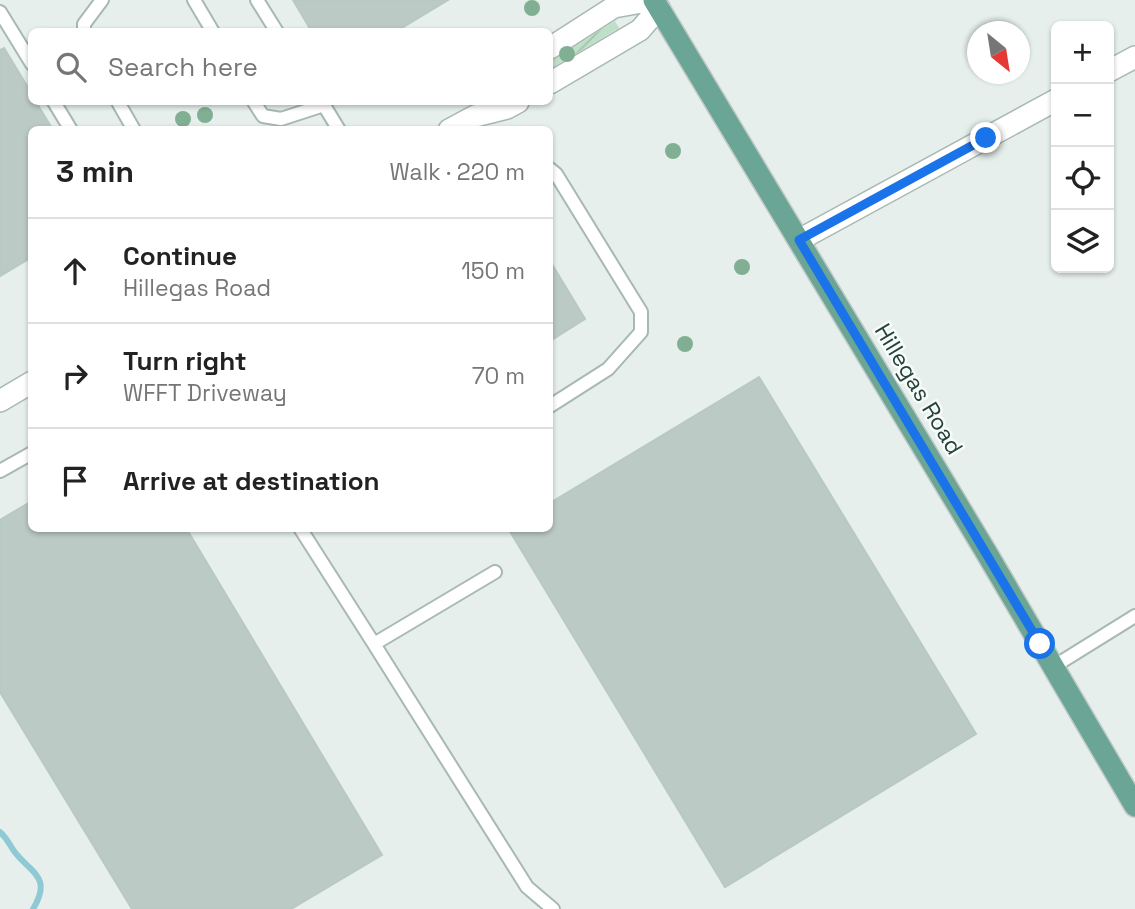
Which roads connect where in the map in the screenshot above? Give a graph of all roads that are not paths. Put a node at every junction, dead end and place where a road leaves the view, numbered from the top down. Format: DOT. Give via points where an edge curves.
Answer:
graph roads {
  1 [pos="102,0"];
  2 [pos="194,0"];
  3 [pos="257,0"];
  4 [pos="656,4"];
  5 [pos="0,12"];
  6 [pos="84,28"];
  7 [pos="211,28"];
  8 [pos="274,28"];
  9 [pos="553,46"];
  10 [pos="1135,57"];
  11 [pos="28,58"];
  12 [pos="1114,68"];
  13 [pos="553,81"];
  14 [pos="1051,103"];
  15 [pos="56,105"];
  16 [pos="120,105"];
  17 [pos="256,105"];
  18 [pos="318,105"];
  19 [pos="324,105"];
  20 [pos="512,105"];
  21 [pos="468,120"];
  22 [pos="69,126"];
  23 [pos="132,126"];
  24 [pos="337,126"];
  25 [pos="553,172"];
  26 [pos="799,240"];
  27 [pos="28,384"];
  28 [pos="0,401"];
  29 [pos="553,404"];
  30 [pos="28,455"];
  31 [pos="0,471"];
  32 [pos="303,532"];
  33 [pos="495,572"];
  34 [pos="1135,616"];
  35 [pos="374,644"];
  36 [pos="1053,667"];
  37 [pos="1135,806"];
  38 [pos="553,909"];
  1 -- 6 [label="lane"];
  2 -- 7 [label="lane"];
  3 -- 8 [label="lane"];
  4 -- 9 [label="street" via="614,7"];
  4 -- 13 [label="street" via="640,30"];
  4 -- 26 [label="main road, Hillegas Road"];
  5 -- 11 [label="lane"];
  10 -- 12 [label="street"];
  14 -- 26 [label="street"];
  15 -- 22 [label="lane"];
  16 -- 23 [label="lane"];
  17 -- 18 [label="lane" via="263,116 281,120"];
  19 -- 24 [label="lane"];
  20 -- 21 [label="street"];
  25 -- 29 [label="lane" via="641,312 641,332 608,369"];
  26 -- 36 [label="main road, Hillegas Road"];
  27 -- 28 [label="street"];
  30 -- 31 [label="lane"];
  32 -- 35 [label="lane"];
  33 -- 35 [label="lane"];
  34 -- 36 [label="lane"];
  35 -- 38 [label="lane" via="527,887"];
  36 -- 37 [label="main road, Hillegas Road"];
}
